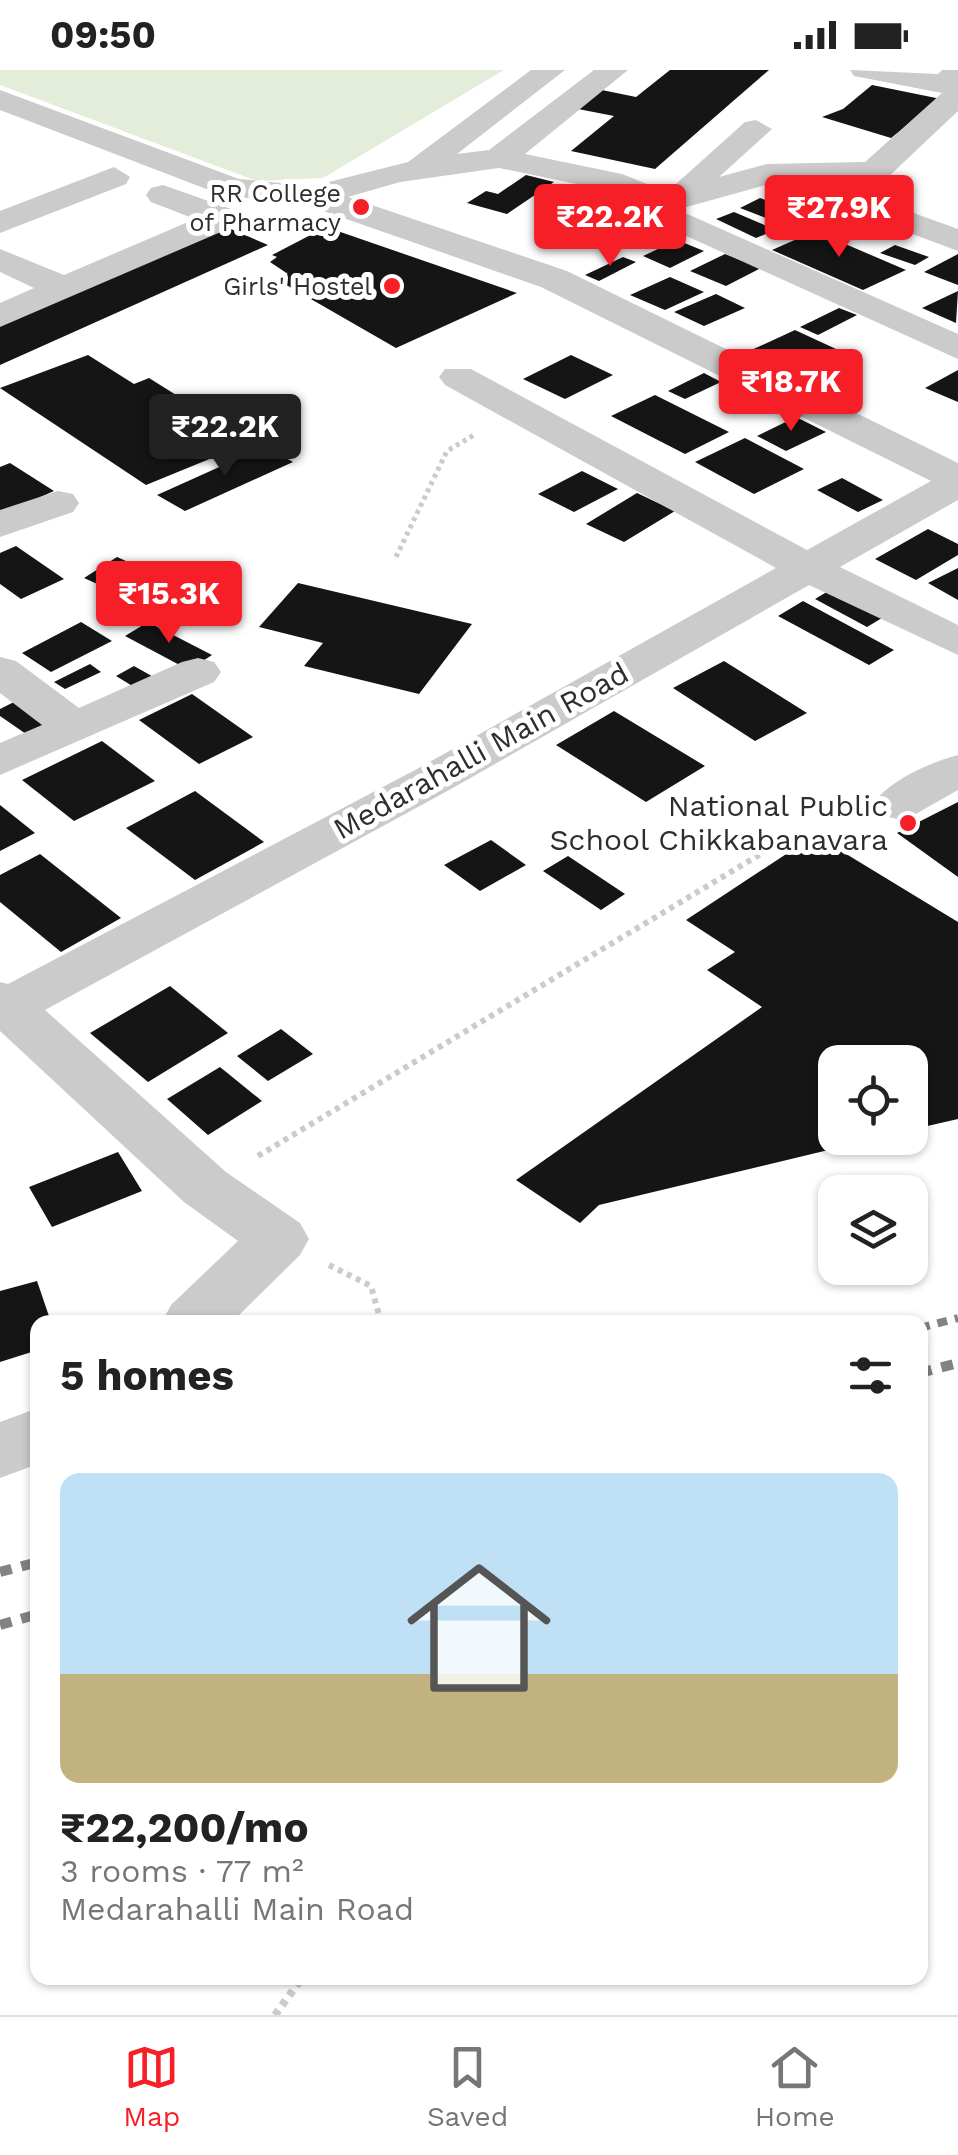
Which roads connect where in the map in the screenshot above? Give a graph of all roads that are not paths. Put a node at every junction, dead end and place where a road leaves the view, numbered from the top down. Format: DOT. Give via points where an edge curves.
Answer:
graph roads {
  1 [pos="550,70"];
  2 [pos="613,70"];
  3 [pos="865,70"];
  4 [pos="954,85"];
  5 [pos="0,99"];
  6 [pos="39,112"];
  7 [pos="756,129"];
  8 [pos="0,131"];
  9 [pos="499,158"];
  10 [pos="416,170"];
  11 [pos="114,176"];
  12 [pos="314,196"];
  13 [pos="650,196"];
  14 [pos="908,221"];
  15 [pos="0,223"];
  16 [pos="685,223"];
  17 [pos="958,241"];
  18 [pos="0,260"];
  19 [pos="64,288"];
  20 [pos="0,316"];
  21 [pos="958,348"];
  22 [pos="458,376"];
  23 [pos="958,481"];
  24 [pos="58,503"];
  25 [pos="0,524"];
  26 [pos="808,568"];
  27 [pos="958,642"];
  28 [pos="0,671"];
  29 [pos="198,672"];
  30 [pos="74,727"];
  31 [pos="0,760"];
  32 [pos="958,770"];
  33 [pos="897,804"];
  34 [pos="3,1006"];
  35 [pos="200,1315"];
  36 [pos="30,1438"];
  37 [pos="0,1451"];
  1 -- 10 [label="street"];
  2 -- 9 [label="street"];
  3 -- 4 [label="street"];
  4 -- 13 [label="street" via="874,172 768,174 665,203"];
  5 -- 6 [label="street"];
  6 -- 8 [label="street"];
  6 -- 12 [label="street" via="234,188"];
  7 -- 13 [label="street" via="690,188"];
  8 -- 11 [label="street"];
  9 -- 10 [label="street"];
  9 -- 13 [label="street"];
  10 -- 12 [label="street"];
  11 -- 15 [label="street"];
  11 -- 19 [label="street" via="225,218"];
  12 -- 23 [label="street" via="554,280"];
  14 -- 17 [label="street"];
  16 -- 21 [label="street"];
  18 -- 19 [label="street"];
  19 -- 20 [label="street"];
  22 -- 26 [label="street"];
  23 -- 26 [label="street, Medarahalli Main Road"];
  24 -- 25 [label="street"];
  26 -- 27 [label="street"];
  26 -- 34 [label="street, Medarahalli Main Road" via="434,780"];
  28 -- 30 [label="street"];
  29 -- 30 [label="street"];
  30 -- 31 [label="street"];
  32 -- 33 [label="street"];
  34 -- 35 [label="street" via="205,1187 279,1239"];
  36 -- 37 [label="street"];
}
